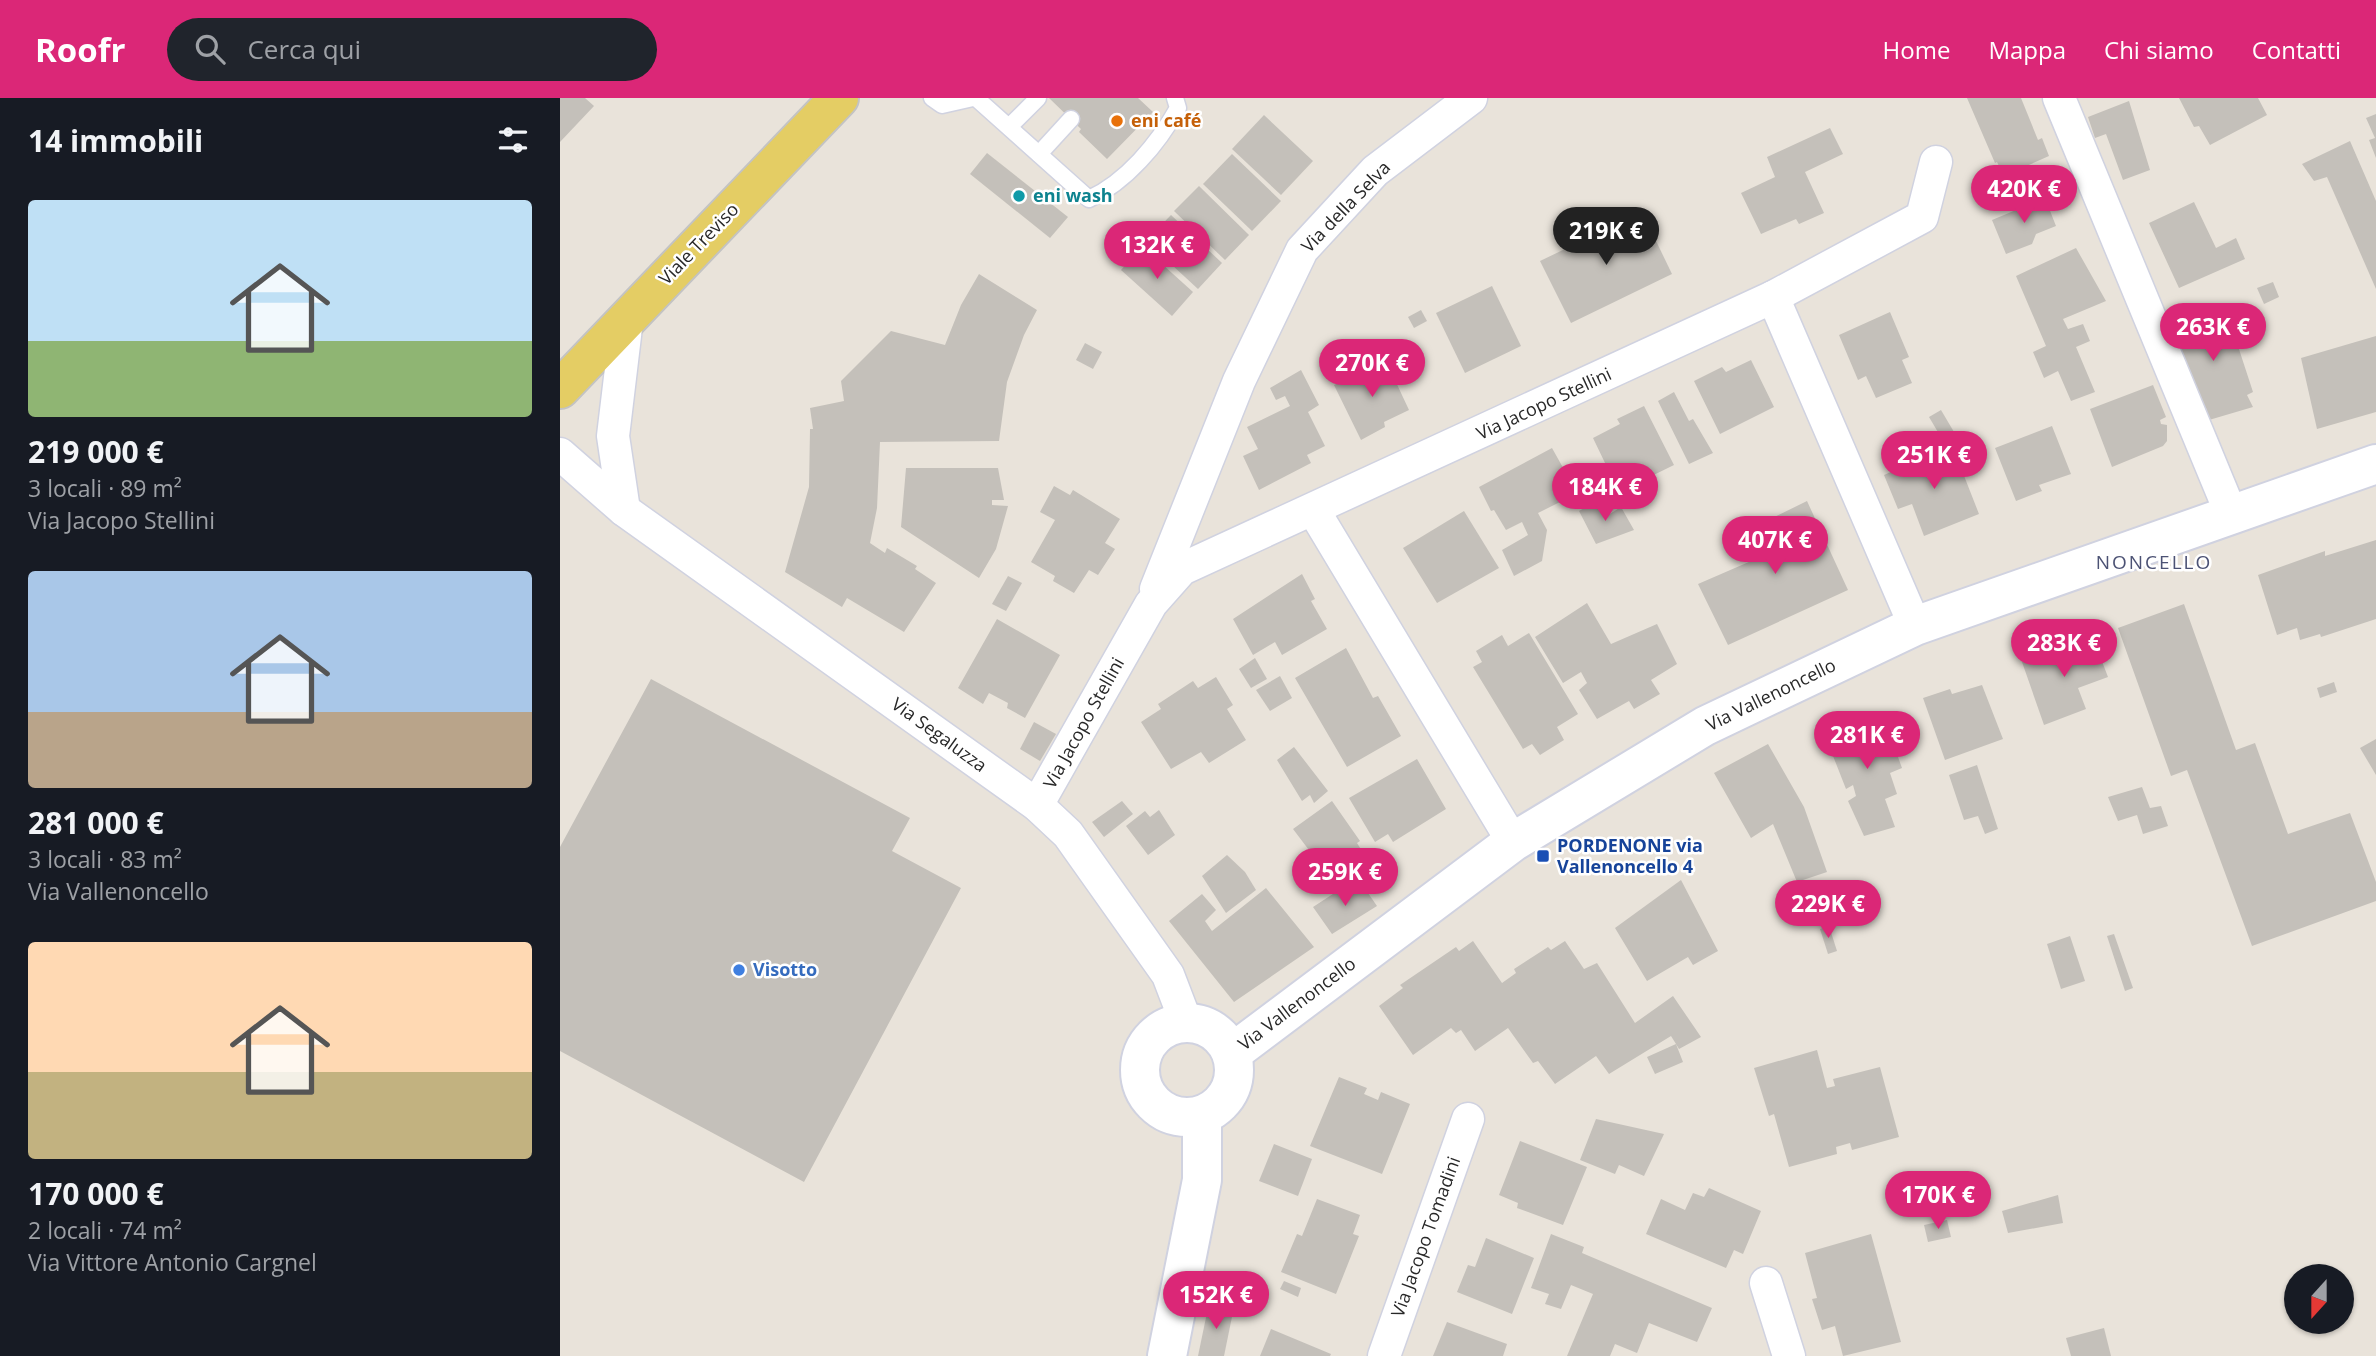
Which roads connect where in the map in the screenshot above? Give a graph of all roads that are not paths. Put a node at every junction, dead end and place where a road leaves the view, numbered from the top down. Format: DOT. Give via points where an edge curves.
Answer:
graph roads {
  1 [pos="839,98"];
  2 [pos="932,98"];
  3 [pos="974,98"];
  4 [pos="1038,98"];
  5 [pos="1175,98"];
  6 [pos="1471,98"];
  7 [pos="2059,98"];
  8 [pos="1071,119"];
  9 [pos="1009,127"];
  10 [pos="1039,154"];
  11 [pos="1937,162"];
  12 [pos="1773,297"];
  13 [pos="627,319"];
  14 [pos="1238,381"];
  15 [pos="560,389"];
  16 [pos="560,454"];
  17 [pos="2376,464"];
  18 [pos="624,510"];
  19 [pos="1314,511"];
  20 [pos="2232,516"];
  21 [pos="1151,604"];
  22 [pos="1915,626"];
  23 [pos="1037,805"];
  24 [pos="1513,842"];
  25 [pos="1186,1023"];
  26 [pos="1232,1052"];
  27 [pos="1202,1115"];
  28 [pos="1468,1119"];
  29 [pos="1766,1283"];
  30 [pos="1167,1356"];
  31 [pos="1384,1356"];
  32 [pos="1789,1356"];
  1 -- 13 [label="main road, Viale Treviso"];
  2 -- 3 [label="lane" via="942,105"];
  3 -- 9 [label="lane"];
  4 -- 9 [label="lane"];
  5 -- 10 [label="lane" via="1178,108 1167,128 1113,188 1089,199"];
  6 -- 14 [label="street, Via della Selva" via="1375,171 1303,250"];
  7 -- 20 [label="street"];
  8 -- 10 [label="lane"];
  9 -- 10 [label="lane"];
  11 -- 12 [label="street, Via Jacopo Stellini" via="1922,217"];
  12 -- 19 [label="street, Via Jacopo Stellini"];
  12 -- 22 [label="street"];
  13 -- 15 [label="main road, Viale Treviso"];
  13 -- 18 [label="street" via="613,436"];
  14 -- 21 [label="street, Via Jacopo Stellini"];
  16 -- 18 [label="street, Via Segaluzza"];
  17 -- 20 [label="street, Via Vallenoncello"];
  18 -- 23 [label="street, Via Segaluzza"];
  19 -- 21 [label="street, Via Jacopo Stellini" via="1182,569"];
  19 -- 24 [label="street"];
  20 -- 22 [label="street, Via Vallenoncello"];
  21 -- 23 [label="street, Via Jacopo Stellini"];
  22 -- 24 [label="street, Via Vallenoncello" via="1705,726"];
  23 -- 25 [label="street, Via Segaluzza" via="1068,834 1161,964"];
  24 -- 26 [label="street, Via Vallenoncello"];
  25 -- 26 [label="street" via="1214,1031"];
  25 -- 27 [label="street" via="1164,1029 1146,1046 1140,1077 1156,1106 1170,1114"];
  26 -- 27 [label="street" via="1233,1083 1226,1097"];
  27 -- 30 [label="street" via="1202,1180"];
  28 -- 31 [label="street, Via Jacopo Tomadini"];
  29 -- 32 [label="street"];
}
